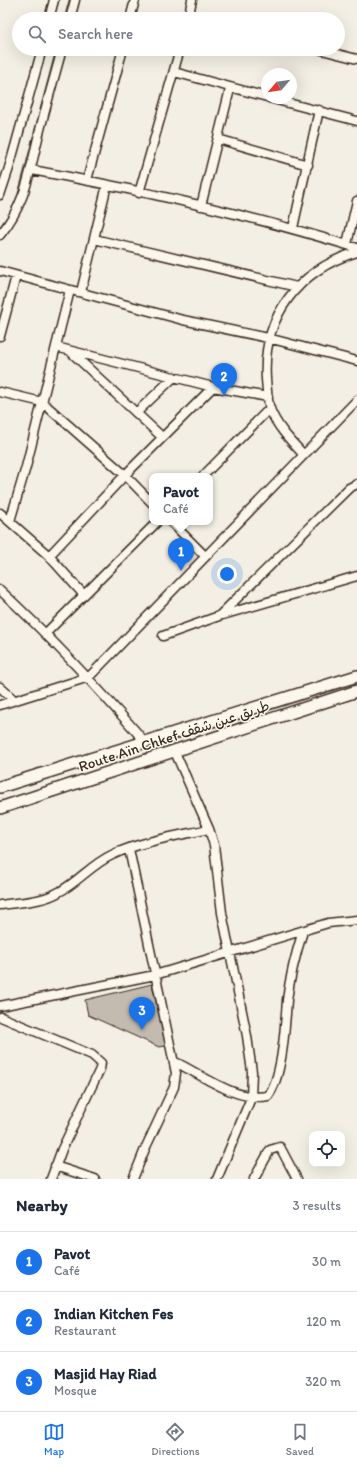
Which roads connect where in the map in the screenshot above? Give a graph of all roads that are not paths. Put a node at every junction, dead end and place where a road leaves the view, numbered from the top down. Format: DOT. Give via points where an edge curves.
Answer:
graph roads {
  1 [pos="54,0"];
  2 [pos="75,0"];
  3 [pos="135,0"];
  4 [pos="192,0"];
  5 [pos="51,12"];
  6 [pos="72,12"];
  7 [pos="132,12"];
  8 [pos="190,12"];
  9 [pos="40,56"];
  10 [pos="60,56"];
  11 [pos="120,56"];
  12 [pos="178,56"];
  13 [pos="345,56"];
  14 [pos="357,59"];
  15 [pos="174,72"];
  16 [pos="230,89"];
  17 [pos="261,96"];
  18 [pos="294,104"];
  19 [pos="319,110"];
  20 [pos="357,121"];
  21 [pos="218,139"];
  22 [pos="308,165"];
  23 [pos="32,170"];
  24 [pos="87,180"];
  25 [pos="107,185"];
  26 [pos="139,193"];
  27 [pos="0,196"];
  28 [pos="357,202"];
  29 [pos="201,206"];
  30 [pos="293,228"];
  31 [pos="0,235"];
  32 [pos="94,239"];
  33 [pos="347,244"];
  34 [pos="357,248"];
  35 [pos="357,252"];
  36 [pos="0,271"];
  37 [pos="16,276"];
  38 [pos="297,287"];
  39 [pos="70,290"];
  40 [pos="81,292"];
  41 [pos="0,336"];
  42 [pos="268,338"];
  43 [pos="56,347"];
  44 [pos="70,352"];
  45 [pos="357,361"];
  46 [pos="174,377"];
  47 [pos="213,387"];
  48 [pos="0,392"];
  49 [pos="268,397"];
  50 [pos="357,400"];
  51 [pos="42,402"];
  52 [pos="270,408"];
  53 [pos="136,413"];
  54 [pos="162,437"];
  55 [pos="304,455"];
  56 [pos="206,473"];
  57 [pos="125,475"];
  58 [pos="357,484"];
  59 [pos="149,500"];
  60 [pos="0,513"];
  61 [pos="10,521"];
  62 [pos="154,525"];
  63 [pos="174,525"];
  64 [pos="49,556"];
  65 [pos="205,556"];
  66 [pos="357,576"];
  67 [pos="0,590"];
  68 [pos="84,595"];
  69 [pos="219,616"];
  70 [pos="46,633"];
  71 [pos="163,636"];
  72 [pos="357,676"];
  73 [pos="89,677"];
  74 [pos="0,687"];
  75 [pos="357,691"];
  76 [pos="14,700"];
  77 [pos="0,705"];
  78 [pos="146,743"];
  79 [pos="175,752"];
  80 [pos="0,787"];
  81 [pos="0,808"];
  82 [pos="209,829"];
  83 [pos="129,849"];
  84 [pos="0,905"];
  85 [pos="357,920"];
  86 [pos="303,930"];
  87 [pos="229,953"];
  88 [pos="155,975"];
  89 [pos="2,1006"];
  90 [pos="0,1018"];
  91 [pos="175,1062"];
  92 [pos="251,1098"];
  93 [pos="55,1166"];
  94 [pos="51,1179"];
  95 [pos="94,1179"];
  96 [pos="133,1179"];
  97 [pos="217,1179"];
  98 [pos="254,1179"];
  99 [pos="297,1179"];
  1 -- 5 [label="street"];
  2 -- 6 [label="street"];
  3 -- 7 [label="street"];
  4 -- 8 [label="street"];
  9 -- 27 [label="street"];
  10 -- 23 [label="street" via="37,140"];
  11 -- 24 [label="street"];
  12 -- 15 [label="street"];
  13 -- 14 [label="street"];
  15 -- 16 [label="street"];
  15 -- 26 [label="street"];
  16 -- 17 [label="street"];
  16 -- 21 [label="street"];
  18 -- 19 [label="street"];
  19 -- 20 [label="street"];
  19 -- 22 [label="street"];
  21 -- 22 [label="street"];
  21 -- 29 [label="street"];
  22 -- 30 [label="street"];
  23 -- 24 [label="street"];
  23 -- 31 [label="street" via="19,206"];
  24 -- 25 [label="street"];
  25 -- 26 [label="street"];
  25 -- 32 [label="street"];
  26 -- 29 [label="street"];
  28 -- 33 [label="street"];
  29 -- 30 [label="street"];
  30 -- 33 [label="street"];
  32 -- 38 [label="street"];
  32 -- 40 [label="street"];
  33 -- 34 [label="street"];
  35 -- 38 [label="street" via="340,257"];
  36 -- 37 [label="street"];
  37 -- 39 [label="street"];
  37 -- 41 [label="street"];
  38 -- 42 [label="street" via="281,309"];
  39 -- 40 [label="street"];
  39 -- 43 [label="street"];
  40 -- 42 [label="street" via="183,320"];
  42 -- 45 [label="street"];
  42 -- 49 [label="street"];
  43 -- 44 [label="street"];
  43 -- 51 [label="street"];
  44 -- 46 [label="street"];
  44 -- 53 [label="street"];
  46 -- 47 [label="street"];
  46 -- 53 [label="street"];
  47 -- 49 [label="street"];
  47 -- 54 [label="street"];
  48 -- 51 [label="street"];
  49 -- 52 [label="street"];
  50 -- 55 [label="street"];
  51 -- 57 [label="street"];
  51 -- 61 [label="street"];
  52 -- 55 [label="street" via="280,426"];
  52 -- 56 [label="street"];
  53 -- 54 [label="street"];
  54 -- 57 [label="street"];
  55 -- 65 [label="street"];
  57 -- 59 [label="street"];
  57 -- 64 [label="street"];
  58 -- 69 [label="street" via="349,488"];
  60 -- 61 [label="street"];
  61 -- 64 [label="street"];
  62 -- 68 [label="street"];
  63 -- 65 [label="street"];
  64 -- 68 [label="street"];
  65 -- 73 [label="street"];
  66 -- 69 [label="street"];
  67 -- 70 [label="street"];
  68 -- 70 [label="street"];
  69 -- 71 [label="street"];
  70 -- 73 [label="street"];
  72 -- 78 [label="main road, Route Aïn Chkef طريق عين شقف"];
  73 -- 76 [label="street"];
  73 -- 78 [label="street"];
  74 -- 76 [label="street"];
  75 -- 79 [label="main road, Route Aïn Chkef طريق عين شقف"];
  76 -- 77 [label="street"];
  78 -- 80 [label="main road, Route Aïn Chkef طريق عين شقف"];
  79 -- 81 [label="main road, Route Aïn Chkef طريق عين شقف"];
  79 -- 82 [label="street"];
  82 -- 83 [label="street"];
  82 -- 87 [label="street" via="214,845"];
  83 -- 84 [label="street" via="97,863 47,898"];
  83 -- 88 [label="street"];
  85 -- 86 [label="street" via="328,923"];
  86 -- 87 [label="street"];
  86 -- 92 [label="street" via="292,966 285,1031 273,1085 268,1096"];
  87 -- 88 [label="street"];
  87 -- 92 [label="street" via="248,1043 252,1072"];
  88 -- 89 [label="street"];
  88 -- 91 [label="street"];
  89 -- 90 [label="street"];
  90 -- 93 [label="street" via="92,1055 101,1063"];
  91 -- 92 [label="street" via="224,1088"];
  91 -- 96 [label="street" via="174,1087"];
  92 -- 97 [label="street"];
  93 -- 94 [label="street"];
  93 -- 95 [label="street"];
  98 -- 99 [label="street" via="270,1150 280,1146"];
}
